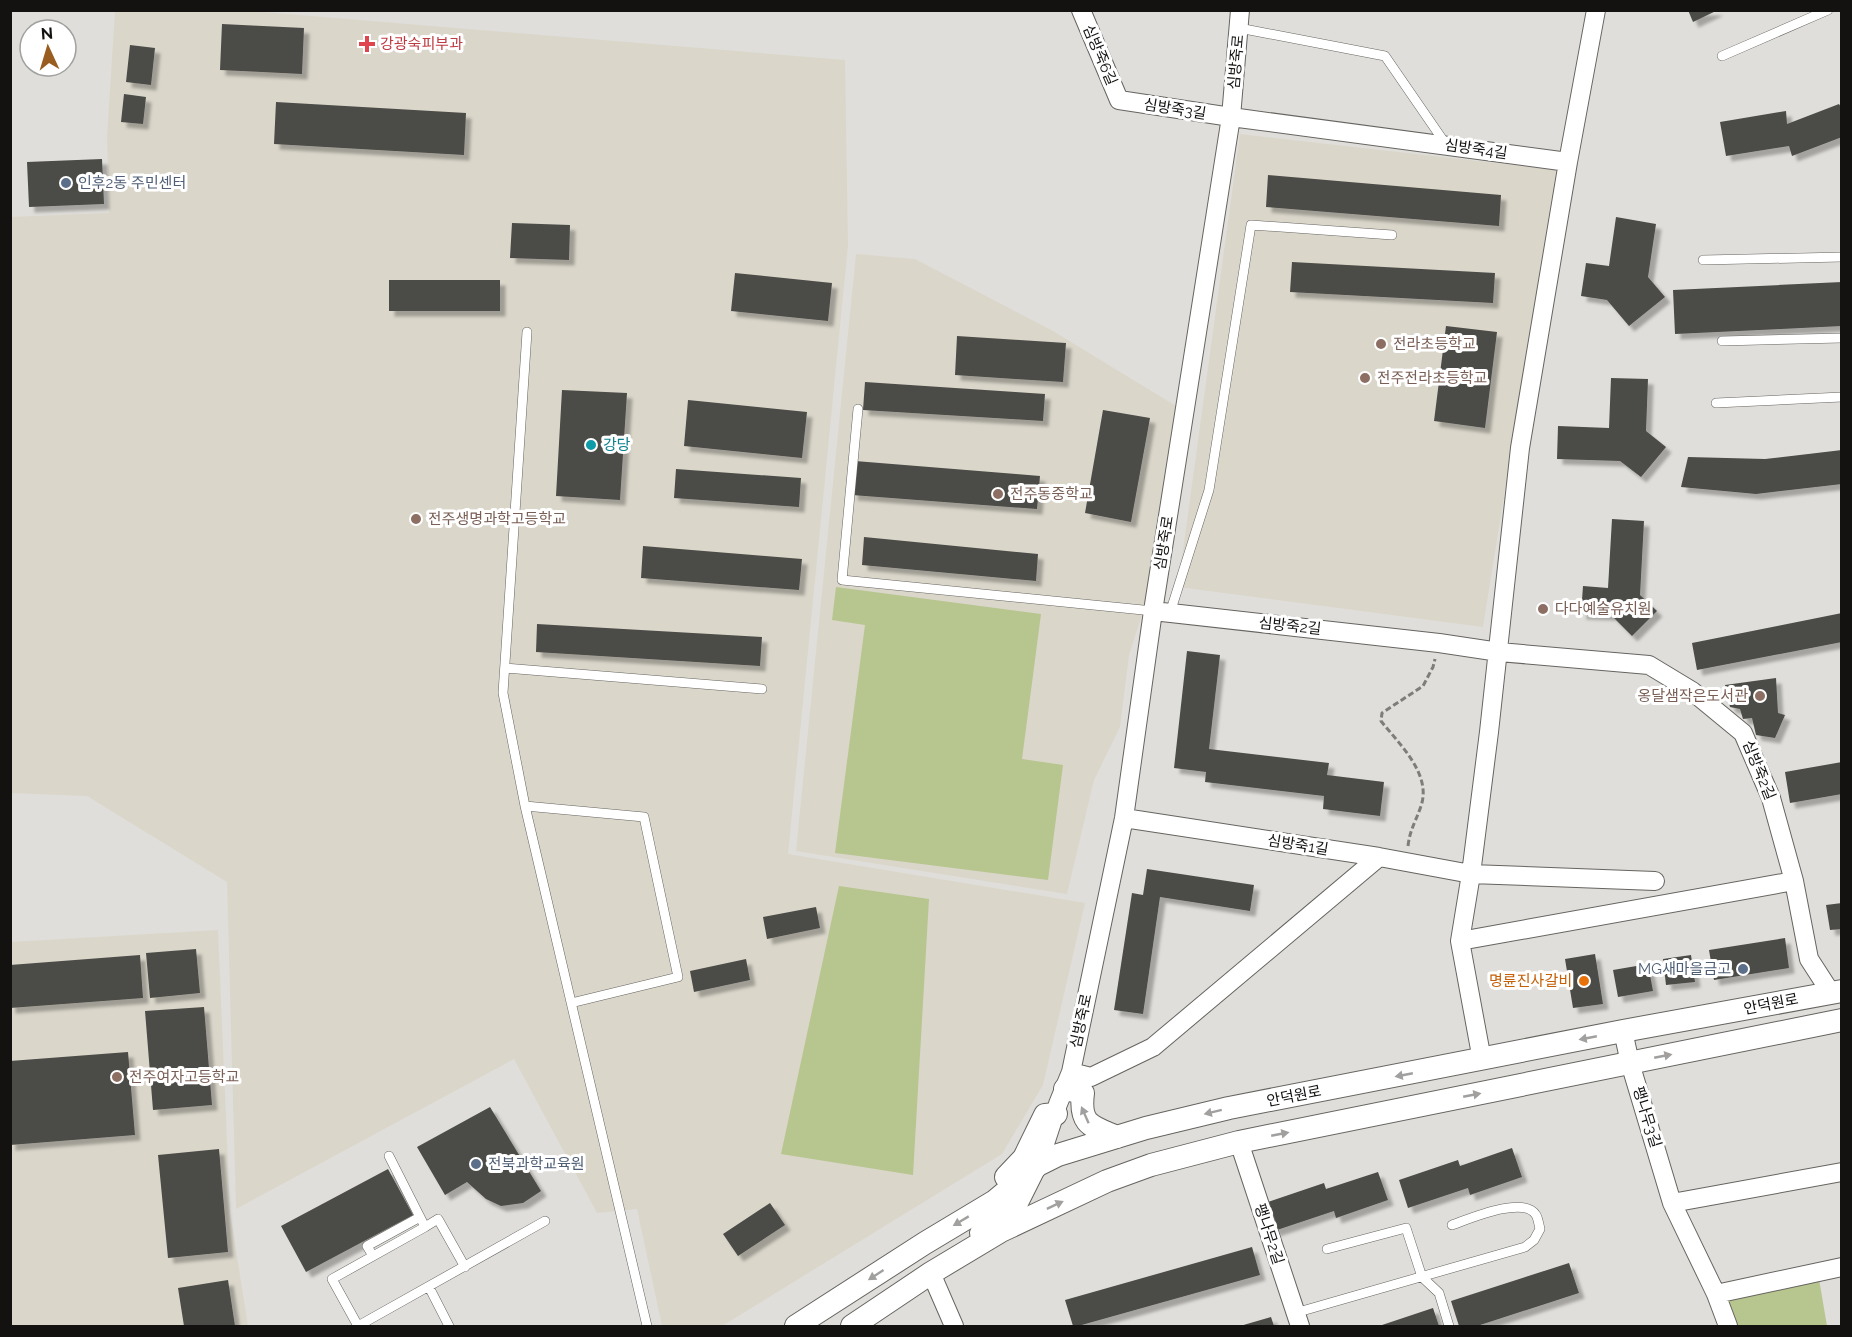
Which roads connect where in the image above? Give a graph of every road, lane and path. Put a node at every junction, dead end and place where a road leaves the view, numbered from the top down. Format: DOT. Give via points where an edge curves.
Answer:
graph roads {
  1 [pos="1081,10"];
  2 [pos="1596,10"];
  3 [pos="1828,10"];
  4 [pos="1239,19"];
  5 [pos="1722,56"];
  6 [pos="1119,100"];
  7 [pos="1232,117"];
  8 [pos="1447,146"];
  9 [pos="1568,162"];
  10 [pos="1392,235"];
  11 [pos="1842,257"];
  12 [pos="1703,260"];
  13 [pos="527,332"];
  14 [pos="1842,338"];
  15 [pos="1722,341"];
  16 [pos="1842,397"];
  17 [pos="1716,403"];
  18 [pos="858,410"];
  19 [pos="1162,612"];
  20 [pos="1439,643"];
  21 [pos="1498,652"];
  22 [pos="504,668"];
  23 [pos="762,689"];
  24 [pos="525,806"];
  25 [pos="1124,818"];
  26 [pos="1379,857"];
  27 [pos="1406,862"];
  28 [pos="1472,874"];
  29 [pos="1655,881"];
  30 [pos="1794,881"];
  31 [pos="1460,940"];
  32 [pos="1836,992"];
  33 [pos="571,1003"];
  34 [pos="1842,1020"];
  35 [pos="1623,1031"];
  36 [pos="1482,1060"];
  37 [pos="1630,1063"];
  38 [pos="1068,1080"];
  39 [pos="1056,1114"];
  40 [pos="1117,1137"];
  41 [pos="1239,1142"];
  42 [pos="389,1156"];
  43 [pos="1038,1165"];
  44 [pos="1842,1172"];
  45 [pos="995,1201"];
  46 [pos="1672,1203"];
  47 [pos="420,1217"];
  48 [pos="545,1221"];
  49 [pos="1452,1225"];
  50 [pos="425,1227"];
  51 [pos="1327,1249"];
  52 [pos="967,1251"];
  53 [pos="373,1256"];
  54 [pos="465,1266"];
  55 [pos="1842,1267"];
  56 [pos="930,1274"];
  57 [pos="1422,1277"];
  58 [pos="429,1287"];
  59 [pos="1716,1294"];
  60 [pos="1298,1320"];
  61 [pos="449,1326"];
  62 [pos="647,1326"];
  63 [pos="796,1326"];
  64 [pos="852,1326"];
  65 [pos="954,1326"];
  66 [pos="1449,1326"];
  67 [pos="1728,1326"];
  1 -- 6 [label="street, 심방죽6길"];
  2 -- 9 [label="street"];
  3 -- 5 [label="lane"];
  4 -- 7 [label="street, 심방죽로"];
  4 -- 8 [label="lane" via="1385,56"];
  6 -- 7 [label="street, 심방죽3길"];
  7 -- 8 [label="street, 심방죽4길"];
  7 -- 19 [label="street, 심방죽로"];
  8 -- 9 [label="street, 심방죽4길"];
  9 -- 21 [label="street" via="1520,448"];
  10 -- 19 [label="lane" via="1251,225 1209,490"];
  11 -- 12 [label="lane"];
  13 -- 22 [label="lane"];
  14 -- 15 [label="lane"];
  16 -- 17 [label="lane"];
  18 -- 19 [label="lane" via="842,580"];
  19 -- 20 [label="street, 심방죽2길"];
  19 -- 25 [label="street, 심방죽로"];
  20 -- 21 [label="street, 심방죽2길"];
  20 -- 27 [label="path" via="1423,686 1382,713 1381,721 1412,760 1424,787 1422,804 1410,831"];
  21 -- 28 [label="street"];
  21 -- 30 [label="street, 심방죽2길" via="1650,665 1692,691 1743,732 1771,798"];
  22 -- 23 [label="lane"];
  22 -- 24 [label="lane" via="503,693"];
  24 -- 33 [label="lane"];
  24 -- 33 [label="lane" via="645,817 678,977"];
  25 -- 26 [label="street, 심방죽1길"];
  25 -- 38 [label="street, 심방죽로"];
  26 -- 27 [label="street, 심방죽1길"];
  26 -- 38 [label="street" via="1153,1047 1091,1077"];
  27 -- 28 [label="street, 심방죽1길"];
  28 -- 29 [label="street, 심방죽1길"];
  28 -- 31 [label="street"];
  30 -- 31 [label="street"];
  30 -- 32 [label="street, 심방죽2길" via="1809,958"];
  31 -- 36 [label="street"];
  32 -- 35 [label="street, 안덕원로"];
  33 -- 62 [label="lane"];
  37 -- 34 [label="street, 안덕원로, one-way"];
  35 -- 36 [label="street, 안덕원로, one-way"];
  35 -- 37 [label="street, 팽나무3길"];
  36 -- 40 [label="street, 안덕원로, one-way" via="1229,1108"];
  41 -- 37 [label="street, 안덕원로, one-way"];
  37 -- 46 [label="street, 팽나무3길"];
  38 -- 39 [label="street, 심방죽로"];
  40 -- 38 [label="street, one-way" via="1090,1126 1081,1109 1083,1093"];
  39 -- 43 [label="street, 심방죽로"];
  39 -- 45 [label="street" via="1045,1115 1024,1158 991,1192"];
  40 -- 43 [label="street, 안덕원로"];
  52 -- 41 [label="street, 안덕원로, one-way" via="1107,1181"];
  41 -- 60 [label="street, 팽나무2길"];
  42 -- 47 [label="lane"];
  43 -- 45 [label="street, 안덕원로"];
  43 -- 52 [label="street, 심방죽로" via="1017,1207 977,1234"];
  44 -- 46 [label="street"];
  45 -- 63 [label="street, 안덕원로, one-way"];
  46 -- 59 [label="street, 팽나무3길"];
  47 -- 50 [label="lane"];
  47 -- 53 [label="lane" via="368,1246"];
  48 -- 54 [label="lane"];
  49 -- 57 [label="lane" via="1512,1206 1528,1208 1536,1215 1540,1229 1525,1247"];
  50 -- 53 [label="lane"];
  50 -- 54 [label="lane" via="438,1220"];
  51 -- 57 [label="lane" via="1406,1228"];
  52 -- 56 [label="street, 안덕원로"];
  53 -- 58 [label="lane" via="332,1280 358,1326"];
  54 -- 58 [label="lane"];
  55 -- 59 [label="street"];
  56 -- 64 [label="street, 안덕원로"];
  56 -- 65 [label="street"];
  57 -- 60 [label="lane"];
  57 -- 66 [label="lane" via="1439,1293"];
  58 -- 61 [label="lane"];
  59 -- 67 [label="street, 팽나무3길"];
}
